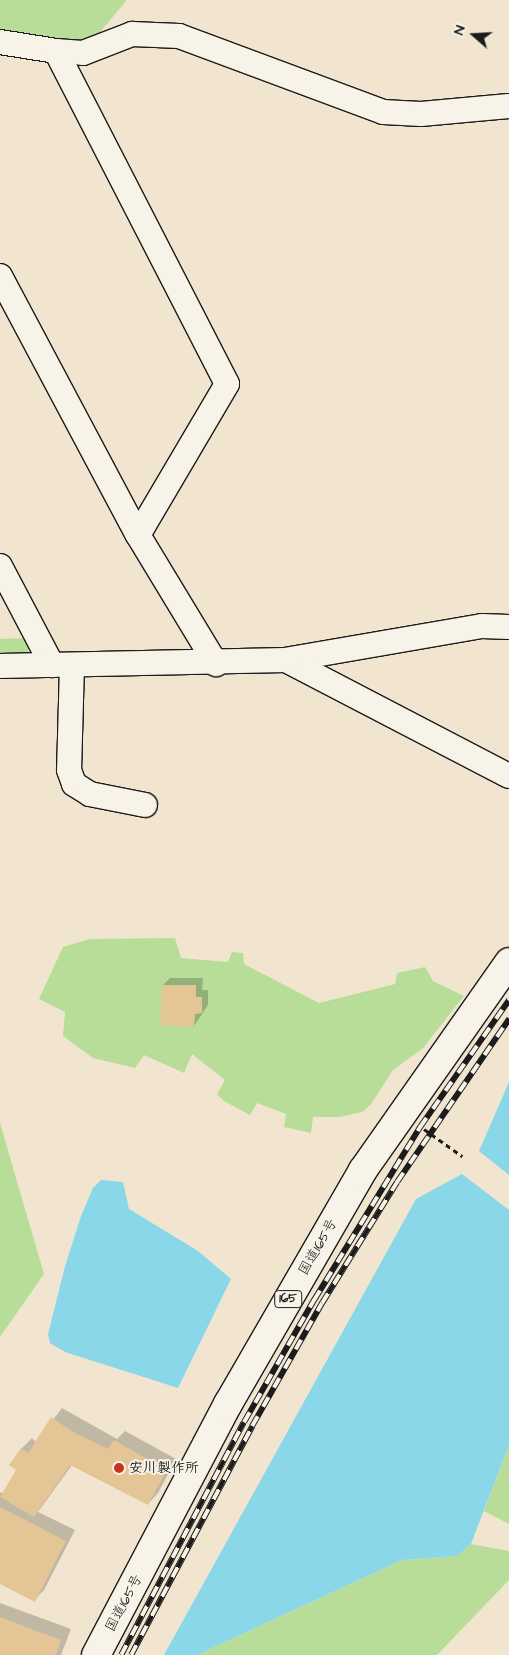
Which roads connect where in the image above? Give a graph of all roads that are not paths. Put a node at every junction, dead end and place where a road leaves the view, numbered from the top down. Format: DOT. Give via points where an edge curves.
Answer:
graph roads {
  1 [pos="0,42"];
  2 [pos="56,51"];
  3 [pos="509,106"];
  4 [pos="0,276"];
  5 [pos="9,316"];
  6 [pos="138,536"];
  7 [pos="0,566"];
  8 [pos="509,627"];
  9 [pos="286,660"];
  10 [pos="216,664"];
  11 [pos="62,665"];
  12 [pos="0,666"];
  13 [pos="509,776"];
  14 [pos="145,804"];
  15 [pos="509,962"];
  16 [pos="96,1655"];
  1 -- 2 [label="street"];
  2 -- 3 [label="street" via="83,53 132,34 179,36 300,78 383,112 421,114"];
  2 -- 6 [label="street" via="227,384"];
  4 -- 5 [label="street"];
  5 -- 6 [label="street"];
  6 -- 10 [label="street"];
  7 -- 11 [label="street"];
  8 -- 9 [label="street" via="482,626"];
  9 -- 10 [label="street"];
  9 -- 13 [label="street"];
  10 -- 11 [label="street"];
  11 -- 12 [label="street"];
  11 -- 14 [label="street" via="69,770 74,784 90,794"];
  15 -- 16 [label="highway, 国道165号 / 165" via="363,1170 228,1404"];
}
